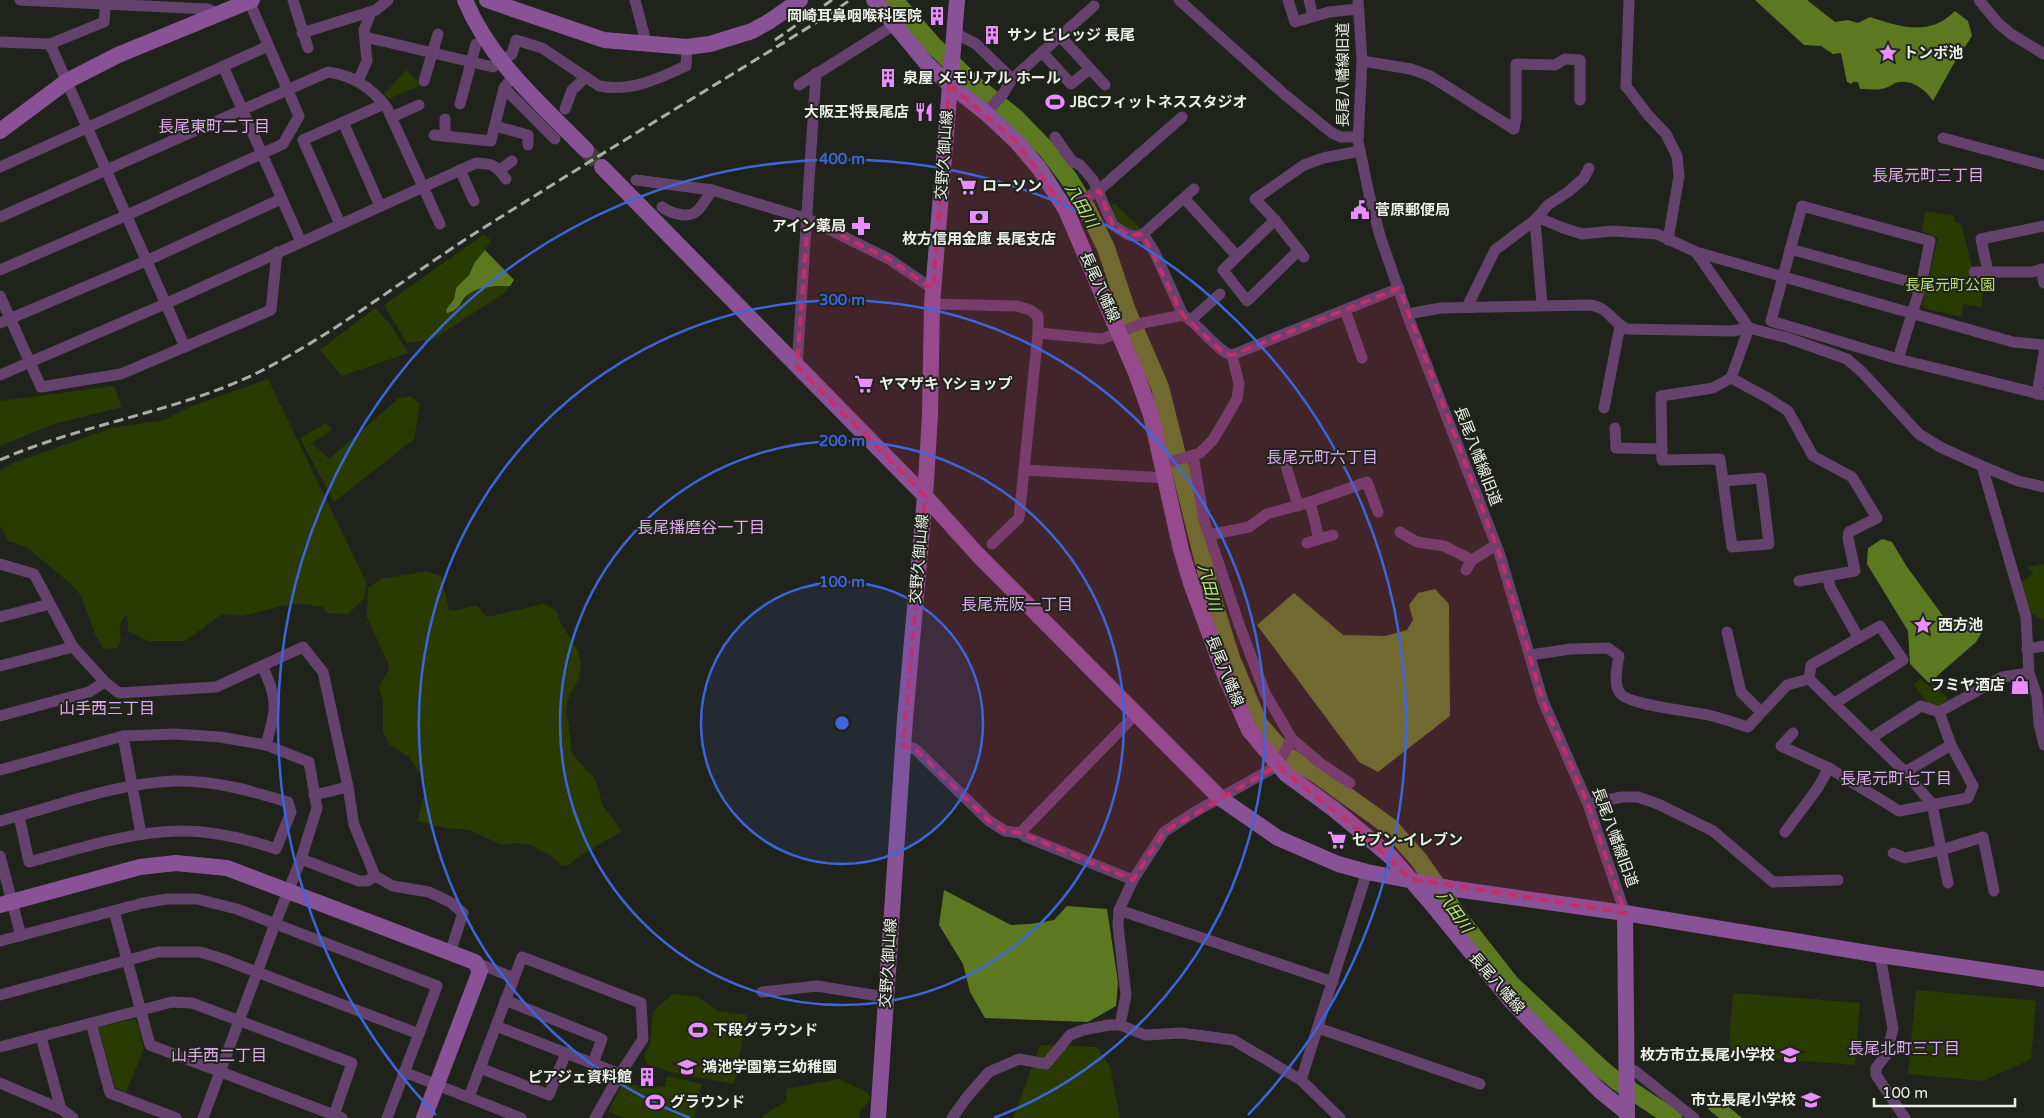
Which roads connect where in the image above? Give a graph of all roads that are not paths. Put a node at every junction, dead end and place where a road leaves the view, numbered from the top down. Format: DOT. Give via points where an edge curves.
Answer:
graph roads {
  1 [pos="20,0"];
  2 [pos="293,0"];
  3 [pos="388,0"];
  4 [pos="465,0"];
  5 [pos="487,0"];
  6 [pos="635,0"];
  7 [pos="800,0"];
  8 [pos="874,0"];
  9 [pos="957,0"];
  10 [pos="1179,0"];
  11 [pos="1288,0"];
  12 [pos="1309,0"];
  13 [pos="1629,0"];
  14 [pos="1979,0"];
  15 [pos="106,2"];
  16 [pos="242,2"];
  17 [pos="161,4"];
  18 [pos="513,5"];
  19 [pos="1358,5"];
  20 [pos="1094,6"];
  21 [pos="371,12"];
  22 [pos="216,14"];
  23 [pos="1314,16"];
  24 [pos="894,25"];
  25 [pos="302,33"];
  26 [pos="438,34"];
  27 [pos="953,36"];
  28 [pos="1060,36"];
  29 [pos="365,37"];
  30 [pos="0,42"];
  31 [pos="646,42"];
  32 [pos="50,44"];
  33 [pos="476,44"];
  34 [pos="268,46"];
  35 [pos="687,46"];
  36 [pos="308,48"];
  37 [pos="1042,52"];
  38 [pos="432,54"];
  39 [pos="2044,54"];
  40 [pos="1362,61"];
  41 [pos="471,62"];
  42 [pos="502,62"];
  43 [pos="223,66"];
  44 [pos="1090,69"];
  45 [pos="816,73"];
  46 [pos="586,77"];
  47 [pos="950,78"];
  48 [pos="1012,79"];
  49 [pos="67,81"];
  50 [pos="358,81"];
  51 [pos="424,82"];
  52 [pos="508,82"];
  53 [pos="799,84"];
  54 [pos="1105,86"];
  55 [pos="288,89"];
  56 [pos="1580,100"];
  57 [pos="384,104"];
  58 [pos="460,104"];
  59 [pos="419,105"];
  60 [pos="565,109"];
  61 [pos="242,110"];
  62 [pos="988,111"];
  63 [pos="392,117"];
  64 [pos="1182,117"];
  65 [pos="534,118"];
  66 [pos="445,120"];
  67 [pos="343,122"];
  68 [pos="495,126"];
  69 [pos="87,127"];
  70 [pos="0,131"];
  71 [pos="519,132"];
  72 [pos="1055,137"];
  73 [pos="1358,137"];
  74 [pos="1943,138"];
  75 [pos="555,139"];
  76 [pos="528,145"];
  77 [pos="586,150"];
  78 [pos="1360,151"];
  79 [pos="262,153"];
  80 [pos="512,161"];
  81 [pos="2044,165"];
  82 [pos="0,167"];
  83 [pos="602,167"];
  84 [pos="1589,168"];
  85 [pos="460,170"];
  86 [pos="105,171"];
  87 [pos="636,180"];
  88 [pos="424,187"];
  89 [pos="1194,189"];
  90 [pos="712,190"];
  91 [pos="1099,190"];
  92 [pos="1184,198"];
  93 [pos="281,200"];
  94 [pos="474,200"];
  95 [pos="380,206"];
  96 [pos="662,207"];
  97 [pos="1066,210"];
  98 [pos="126,216"];
  99 [pos="0,217"];
  100 [pos="1536,218"];
  101 [pos="808,219"];
  102 [pos="1275,220"];
  103 [pos="340,224"];
  104 [pos="440,224"];
  105 [pos="2044,226"];
  106 [pos="1143,234"];
  107 [pos="1668,240"];
  108 [pos="301,242"];
  109 [pos="1790,249"];
  110 [pos="277,252"];
  111 [pos="1696,252"];
  112 [pos="1237,256"];
  113 [pos="146,261"];
  114 [pos="2043,269"];
  115 [pos="0,270"];
  116 [pos="1974,272"];
  117 [pos="1988,272"];
  118 [pos="1782,276"];
  119 [pos="2044,283"];
  120 [pos="1921,285"];
  121 [pos="1399,288"];
  122 [pos="1220,294"];
  123 [pos="0,296"];
  124 [pos="933,297"];
  125 [pos="165,304"];
  126 [pos="1542,305"];
  127 [pos="1467,307"];
  128 [pos="1345,310"];
  129 [pos="1407,314"];
  130 [pos="1912,315"];
  131 [pos="1187,317"];
  132 [pos="5,321"];
  133 [pos="1620,326"];
  134 [pos="1749,328"];
  135 [pos="1122,331"];
  136 [pos="1038,333"];
  137 [pos="2044,345"];
  138 [pos="185,347"];
  139 [pos="2044,353"];
  140 [pos="1232,356"];
  141 [pos="1362,358"];
  142 [pos="1898,359"];
  143 [pos="30,362"];
  144 [pos="797,367"];
  145 [pos="0,376"];
  146 [pos="1731,378"];
  147 [pos="2040,395"];
  148 [pos="1604,408"];
  149 [pos="1615,428"];
  150 [pos="1662,449"];
  151 [pos="1191,456"];
  152 [pos="1286,466"];
  153 [pos="1982,466"];
  154 [pos="1166,468"];
  155 [pos="1024,470"];
  156 [pos="1723,481"];
  157 [pos="2044,487"];
  158 [pos="925,496"];
  159 [pos="1310,502"];
  160 [pos="1298,506"];
  161 [pos="1378,512"];
  162 [pos="1400,532"];
  163 [pos="1209,535"];
  164 [pos="1333,536"];
  165 [pos="1320,539"];
  166 [pos="1306,543"];
  167 [pos="992,544"];
  168 [pos="1496,545"];
  169 [pos="1472,560"];
  170 [pos="0,564"];
  171 [pos="1466,570"];
  172 [pos="1828,576"];
  173 [pos="1799,581"];
  174 [pos="50,604"];
  175 [pos="0,617"];
  176 [pos="1727,632"];
  177 [pos="1858,637"];
  178 [pos="2044,646"];
  179 [pos="73,647"];
  180 [pos="2027,649"];
  181 [pos="1530,655"];
  182 [pos="0,666"];
  183 [pos="262,666"];
  184 [pos="2029,673"];
  185 [pos="1809,679"];
  186 [pos="105,682"];
  187 [pos="1835,703"];
  188 [pos="1761,712"];
  189 [pos="1939,712"];
  190 [pos="1137,713"];
  191 [pos="0,716"];
  192 [pos="2042,724"];
  193 [pos="1793,733"];
  194 [pos="123,736"];
  195 [pos="1871,738"];
  196 [pos="1292,739"];
  197 [pos="266,745"];
  198 [pos="1951,745"];
  199 [pos="2044,745"];
  200 [pos="903,746"];
  201 [pos="1280,762"];
  202 [pos="1829,768"];
  203 [pos="0,770"];
  204 [pos="1905,772"];
  205 [pos="1350,783"];
  206 [pos="131,786"];
  207 [pos="348,787"];
  208 [pos="314,795"];
  209 [pos="1220,798"];
  210 [pos="1588,804"];
  211 [pos="1932,804"];
  212 [pos="19,816"];
  213 [pos="0,821"];
  214 [pos="1785,832"];
  215 [pos="1020,833"];
  216 [pos="141,834"];
  217 [pos="1941,850"];
  218 [pos="1892,853"];
  219 [pos="0,856"];
  220 [pos="301,859"];
  221 [pos="1368,872"];
  222 [pos="375,876"];
  223 [pos="1133,880"];
  224 [pos="1838,880"];
  225 [pos="1417,881"];
  226 [pos="1948,883"];
  227 [pos="289,890"];
  228 [pos="1994,891"];
  229 [pos="6,903"];
  230 [pos="1119,910"];
  231 [pos="114,911"];
  232 [pos="1625,913"];
  233 [pos="275,924"];
  234 [pos="21,936"];
  235 [pos="0,941"];
  236 [pos="450,953"];
  237 [pos="1880,955"];
  238 [pos="127,960"];
  239 [pos="475,962"];
  240 [pos="257,972"];
  241 [pos="514,978"];
  242 [pos="2044,979"];
  243 [pos="1333,982"];
  244 [pos="762,992"];
  245 [pos="0,995"];
  246 [pos="884,998"];
  247 [pos="505,1000"];
  248 [pos="140,1010"];
  249 [pos="239,1020"];
  250 [pos="91,1024"];
  251 [pos="1120,1025"];
  252 [pos="496,1026"];
  253 [pos="1318,1028"];
  254 [pos="418,1034"];
  255 [pos="41,1037"];
  256 [pos="0,1047"];
  257 [pos="566,1053"];
  258 [pos="593,1063"];
  259 [pos="480,1068"];
  260 [pos="1626,1068"];
  261 [pos="220,1072"];
  262 [pos="404,1072"];
  263 [pos="620,1074"];
  264 [pos="1302,1080"];
  265 [pos="0,1083"];
  266 [pos="436,1084"];
  267 [pos="1480,1084"];
  268 [pos="469,1096"];
  269 [pos="61,1108"];
  270 [pos="1628,1113"];
  271 [pos="338,1116"];
  272 [pos="73,1118"];
  273 [pos="176,1118"];
  274 [pos="203,1118"];
  275 [pos="387,1118"];
  276 [pos="424,1118"];
  277 [pos="521,1118"];
  278 [pos="595,1118"];
  279 [pos="878,1118"];
  280 [pos="952,1118"];
  281 [pos="1340,1118"];
  282 [pos="1694,1118"];
  283 [pos="1905,1118"];
  1 -- 15 [label="street"];
  2 -- 25 [label="street"];
  3 -- 21 [label="street"];
  4 -- 42 [label="street"];
  5 -- 18 [label="street"];
  6 -- 31 [label="street"];
  7 -- 35 [label="street" via="752,31 710,44"];
  8 -- 24 [label="street, 長尾八幡線"];
  9 -- 27 [label="street, 交野久御山線"];
  10 -- 73 [label="street" via="1332,133 1341,137"];
  11 -- 23 [label="street" via="1295,22"];
  12 -- 23 [label="street"];
  13 -- 107 [label="street" via="1626,86 1666,134 1677,156 1679,176"];
  14 -- 39 [label="street" via="2011,34"];
  15 -- 17 [label="street"];
  15 -- 32 [label="street" via="104,22"];
  16 -- 22 [label="street"];
  16 -- 34 [label="street"];
  17 -- 22 [label="street" via="208,9"];
  18 -- 31 [label="street" via="604,40"];
  19 -- 23 [label="street"];
  19 -- 40 [label="street, 長尾八幡線旧道"];
  20 -- 28 [label="street"];
  21 -- 25 [label="street"];
  21 -- 29 [label="street" via="364,30"];
  22 -- 49 [label="street" via="118,55"];
  24 -- 45 [label="street"];
  24 -- 47 [label="street, 長尾八幡線" via="928,65"];
  25 -- 36 [label="street"];
  26 -- 38 [label="street"];
  27 -- 47 [label="street, 交野久御山線"];
  27 -- 48 [label="street" via="976,44"];
  28 -- 37 [label="street"];
  28 -- 44 [label="street"];
  29 -- 38 [label="street"];
  29 -- 50 [label="street" via="367,60"];
  30 -- 32 [label="street"];
  31 -- 35 [label="street"];
  32 -- 49 [label="street"];
  33 -- 41 [label="street"];
  34 -- 43 [label="street"];
  34 -- 55 [label="street"];
  35 -- 46 [label="street" via="686,66 655,81 609,88 599,86"];
  37 -- 44 [label="street" via="1071,84"];
  37 -- 48 [label="street"];
  38 -- 41 [label="street"];
  38 -- 51 [label="street"];
  40 -- 56 [label="street" via="1411,69 1430,76 1514,129 1516,64 1555,65 1565,58 1580,60"];
  40 -- 73 [label="street, 長尾八幡線旧道"];
  41 -- 42 [label="street" via="493,67"];
  41 -- 58 [label="street"];
  42 -- 46 [label="street" via="512,54 516,40 542,48"];
  42 -- 52 [label="street"];
  43 -- 61 [label="street"];
  43 -- 69 [label="street"];
  44 -- 54 [label="street"];
  45 -- 53 [label="street"];
  45 -- 101 [label="street"];
  46 -- 60 [label="street" via="572,90"];
  47 -- 62 [label="street, 長尾八幡線"];
  47 -- 124 [label="street, 交野久御山線"];
  48 -- 62 [label="street"];
  49 -- 69 [label="street"];
  49 -- 70 [label="street"];
  50 -- 55 [label="street" via="328,72"];
  50 -- 57 [label="street"];
  52 -- 65 [label="street"];
  52 -- 68 [label="street"];
  52 -- 77 [label="street"];
  55 -- 61 [label="street"];
  55 -- 79 [label="street" via="299,116 283,144"];
  57 -- 63 [label="street"];
  57 -- 67 [label="street"];
  59 -- 63 [label="street"];
  61 -- 79 [label="street"];
  61 -- 86 [label="street"];
  62 -- 97 [label="street, 長尾八幡線" via="1039,168"];
  63 -- 88 [label="street"];
  64 -- 91 [label="street"];
  65 -- 71 [label="street"];
  65 -- 75 [label="street"];
  66 -- 68 [label="street" via="439,136 491,140"];
  67 -- 95 [label="street"];
  67 -- 103 [label="street" via="303,140"];
  68 -- 71 [label="street"];
  69 -- 82 [label="street"];
  69 -- 86 [label="street"];
  71 -- 76 [label="street" via="528,135"];
  72 -- 91 [label="street"];
  73 -- 78 [label="street, 長尾八幡線旧道"];
  74 -- 81 [label="street"];
  78 -- 102 [label="street" via="1304,165 1255,199"];
  78 -- 121 [label="street, 長尾八幡線旧道" via="1380,236"];
  79 -- 93 [label="street"];
  79 -- 98 [label="street"];
  80 -- 85 [label="street" via="503,175 492,164 476,163"];
  83 -- 144 [label="street"];
  84 -- 100 [label="street" via="1584,178"];
  85 -- 88 [label="street"];
  85 -- 94 [label="street"];
  86 -- 98 [label="street"];
  86 -- 99 [label="street"];
  87 -- 90 [label="street"];
  88 -- 95 [label="street"];
  88 -- 104 [label="street"];
  89 -- 92 [label="street"];
  90 -- 96 [label="street" via="697,211 691,214 670,213"];
  90 -- 101 [label="street"];
  91 -- 97 [label="street"];
  91 -- 106 [label="street" via="1113,225 1128,235"];
  92 -- 106 [label="street"];
  92 -- 112 [label="street"];
  93 -- 108 [label="street"];
  93 -- 113 [label="street"];
  95 -- 103 [label="street"];
  97 -- 135 [label="street, 長尾八幡線"];
  98 -- 113 [label="street"];
  98 -- 115 [label="street"];
  100 -- 107 [label="street" via="1582,234 1622,231 1657,234"];
  100 -- 126 [label="street"];
  100 -- 127 [label="street" via="1495,250"];
  101 -- 124 [label="street" via="889,259"];
  101 -- 144 [label="street"];
  102 -- 112 [label="street"];
  102 -- 112 [label="street" via="1302,254 1247,301 1223,270"];
  103 -- 108 [label="street"];
  105 -- 117 [label="street" via="1981,239"];
  106 -- 131 [label="street" via="1156,253"];
  107 -- 111 [label="street"];
  108 -- 110 [label="street"];
  109 -- 118 [label="street"];
  109 -- 120 [label="street"];
  109 -- 120 [label="street" via="1802,206 1930,241"];
  110 -- 125 [label="street"];
  110 -- 138 [label="street" via="271,310"];
  111 -- 118 [label="street"];
  111 -- 134 [label="street"];
  113 -- 125 [label="street"];
  113 -- 132 [label="street"];
  114 -- 117 [label="street"];
  114 -- 119 [label="street"];
  116 -- 117 [label="street"];
  118 -- 130 [label="street"];
  118 -- 142 [label="street" via="1771,321"];
  120 -- 130 [label="street"];
  121 -- 128 [label="street"];
  121 -- 129 [label="street, 長尾八幡線旧道"];
  122 -- 131 [label="street"];
  123 -- 132 [label="street"];
  124 -- 136 [label="street" via="1030,310 1038,316"];
  124 -- 158 [label="street, 交野久御山線"];
  125 -- 138 [label="street"];
  125 -- 143 [label="street"];
  126 -- 127 [label="street"];
  126 -- 133 [label="street" via="1600,306"];
  127 -- 129 [label="street"];
  128 -- 140 [label="street"];
  128 -- 141 [label="street"];
  129 -- 168 [label="street, 長尾八幡線旧道"];
  130 -- 137 [label="street" via="2013,342"];
  130 -- 142 [label="street"];
  131 -- 135 [label="street" via="1143,323"];
  131 -- 140 [label="street"];
  132 -- 143 [label="street"];
  133 -- 134 [label="street" via="1627,329 1732,331"];
  133 -- 148 [label="street"];
  134 -- 146 [label="street"];
  134 -- 153 [label="street" via="1846,359 1919,434"];
  135 -- 136 [label="street" via="1102,339"];
  135 -- 154 [label="street, 長尾八幡線"];
  136 -- 155 [label="street"];
  138 -- 143 [label="street" via="121,374 41,387"];
  139 -- 147 [label="street"];
  140 -- 151 [label="street" via="1239,384 1238,399 1213,440 1200,453"];
  142 -- 147 [label="street"];
  143 -- 145 [label="street"];
  144 -- 158 [label="street"];
  146 -- 150 [label="street" via="1713,388 1660,396"];
  146 -- 172 [label="street" via="1788,411 1813,456 1852,477 1877,518 1850,532 1848,538 1855,571"];
  149 -- 150 [label="street" via="1616,448"];
  150 -- 156 [label="street" via="1662,460 1720,458"];
  151 -- 154 [label="street"];
  151 -- 163 [label="street"];
  152 -- 160 [label="street"];
  153 -- 157 [label="street" via="2018,481"];
  153 -- 180 [label="street" via="2026,616"];
  154 -- 155 [label="street"];
  154 -- 201 [label="street, 長尾八幡線" via="1183,559 1224,673 1249,730"];
  155 -- 167 [label="street" via="1019,518"];
  156 -- 156 [label="street" via="1732,547 1769,544 1761,478"];
  158 -- 190 [label="street" via="978,554"];
  158 -- 200 [label="street, 交野久御山線"];
  159 -- 160 [label="street"];
  159 -- 161 [label="street" via="1367,482"];
  159 -- 165 [label="street"];
  160 -- 163 [label="street" via="1267,514 1249,527"];
  162 -- 169 [label="street" via="1417,542 1444,546"];
  163 -- 196 [label="street" via="1265,693"];
  164 -- 165 [label="street"];
  165 -- 166 [label="street"];
  168 -- 169 [label="street"];
  168 -- 181 [label="street, 長尾八幡線旧道"];
  169 -- 171 [label="street"];
  170 -- 174 [label="street" via="34,574"];
  172 -- 173 [label="street"];
  172 -- 177 [label="street" via="1830,587"];
  174 -- 175 [label="street"];
  174 -- 179 [label="street"];
  176 -- 188 [label="street" via="1740,692"];
  177 -- 185 [label="street" via="1811,665"];
  177 -- 187 [label="street" via="1880,626 1902,660"];
  178 -- 180 [label="street"];
  179 -- 182 [label="street"];
  179 -- 186 [label="street"];
  180 -- 184 [label="street"];
  181 -- 188 [label="street" via="1608,648 1619,656 1616,674 1618,692 1622,696 1648,706 1710,715 1748,728"];
  181 -- 210 [label="street, 長尾八幡線旧道" via="1543,700"];
  183 -- 186 [label="street" via="216,687 119,694"];
  183 -- 197 [label="street" via="272,685 275,702"];
  183 -- 207 [label="street" via="303,647 323,672"];
  184 -- 189 [label="street" via="2002,677"];
  184 -- 192 [label="street"];
  185 -- 187 [label="street"];
  185 -- 188 [label="street" via="1787,685"];
  186 -- 191 [label="street" via="89,692"];
  187 -- 195 [label="street"];
  189 -- 195 [label="street" via="1921,706"];
  189 -- 198 [label="street"];
  190 -- 209 [label="street"];
  190 -- 215 [label="street"];
  192 -- 199 [label="street"];
  193 -- 202 [label="street" via="1781,746"];
  194 -- 197 [label="street" via="175,734"];
  194 -- 203 [label="street"];
  194 -- 206 [label="street"];
  195 -- 204 [label="street"];
  196 -- 201 [label="street"];
  196 -- 205 [label="street"];
  197 -- 208 [label="street" via="308,762"];
  198 -- 204 [label="street"];
  198 -- 211 [label="street" via="1973,786 1968,798"];
  200 -- 215 [label="street" via="915,749 989,821 1005,831"];
  200 -- 246 [label="street, 交野久御山線"];
  201 -- 209 [label="street"];
  201 -- 225 [label="street, 長尾八幡線" via="1306,791 1335,810"];
  202 -- 211 [label="street" via="1899,811"];
  202 -- 214 [label="street"];
  204 -- 211 [label="street"];
  206 -- 212 [label="street"];
  206 -- 216 [label="street"];
  206 -- 216 [label="street" via="175,781 216,784 288,802 291,812 276,849 210,832"];
  207 -- 208 [label="street"];
  207 -- 222 [label="street" via="354,825"];
  208 -- 220 [label="street" via="317,808"];
  209 -- 221 [label="street" via="1278,838 1338,864"];
  209 -- 223 [label="street" via="1164,832"];
  210 -- 224 [label="street" via="1638,797 1713,831 1773,882"];
  210 -- 232 [label="street, 長尾八幡線旧道"];
  211 -- 217 [label="street"];
  212 -- 213 [label="street"];
  212 -- 216 [label="street" via="29,862"];
  215 -- 223 [label="street"];
  217 -- 218 [label="street" via="1905,858"];
  217 -- 226 [label="street"];
  217 -- 228 [label="street" via="1983,837"];
  219 -- 229 [label="street"];
  220 -- 222 [label="street" via="358,881 367,881"];
  220 -- 227 [label="street"];
  221 -- 225 [label="street"];
  221 -- 243 [label="street"];
  222 -- 236 [label="street" via="393,886 429,892 464,913"];
  223 -- 230 [label="street"];
  225 -- 232 [label="street"];
  225 -- 270 [label="street, 長尾八幡線" via="1511,1001 1599,1090"];
  227 -- 229 [label="street" via="227,868 176,862 140,867"];
  227 -- 233 [label="street"];
  227 -- 236 [label="street"];
  229 -- 234 [label="street"];
  230 -- 243 [label="street"];
  230 -- 251 [label="street" via="1126,995"];
  231 -- 233 [label="street" via="167,899 197,899"];
  231 -- 234 [label="street"];
  231 -- 238 [label="street"];
  232 -- 237 [label="street"];
  232 -- 260 [label="street, 長尾八幡線"];
  233 -- 240 [label="street"];
  233 -- 254 [label="street" via="437,986"];
  234 -- 235 [label="street"];
  236 -- 239 [label="street"];
  237 -- 242 [label="street"];
  237 -- 283 [label="street" via="1893,1028 1886,1055 1876,1068 1876,1075"];
  238 -- 240 [label="street" via="158,952 200,952"];
  238 -- 245 [label="street"];
  238 -- 248 [label="street"];
  239 -- 241 [label="street"];
  239 -- 266 [label="street" via="480,971"];
  240 -- 249 [label="street"];
  240 -- 254 [label="street"];
  241 -- 247 [label="street"];
  241 -- 263 [label="street" via="522,957 641,1004 643,1039"];
  243 -- 253 [label="street"];
  244 -- 246 [label="street" via="817,986"];
  246 -- 279 [label="street, 交野久御山線"];
  247 -- 252 [label="street"];
  247 -- 258 [label="street" via="602,1039"];
  248 -- 249 [label="street" via="172,1002 192,1003"];
  248 -- 250 [label="street"];
  248 -- 261 [label="street" via="150,1045"];
  249 -- 261 [label="street"];
  249 -- 271 [label="street" via="352,1063"];
  250 -- 255 [label="street"];
  250 -- 273 [label="street" via="110,1093"];
  251 -- 264 [label="street" via="1145,1035 1181,1033 1233,1040"];
  251 -- 280 [label="street" via="1070,1035 1046,1064 1019,1059 988,1072"];
  252 -- 257 [label="street"];
  252 -- 259 [label="street"];
  253 -- 264 [label="street"];
  253 -- 267 [label="street"];
  254 -- 262 [label="street"];
  255 -- 256 [label="street"];
  255 -- 269 [label="street"];
  257 -- 258 [label="street"];
  257 -- 259 [label="street" via="549,1094"];
  258 -- 263 [label="street"];
  259 -- 268 [label="street"];
  260 -- 270 [label="street, 長尾八幡線"];
  260 -- 282 [label="street" via="1635,1071"];
  261 -- 271 [label="street"];
  261 -- 274 [label="street"];
  262 -- 266 [label="street"];
  262 -- 275 [label="street"];
  263 -- 278 [label="street"];
  264 -- 281 [label="street"];
  265 -- 269 [label="street"];
  266 -- 268 [label="street"];
  266 -- 276 [label="street"];
  268 -- 277 [label="street"];
  269 -- 272 [label="street"];
}
